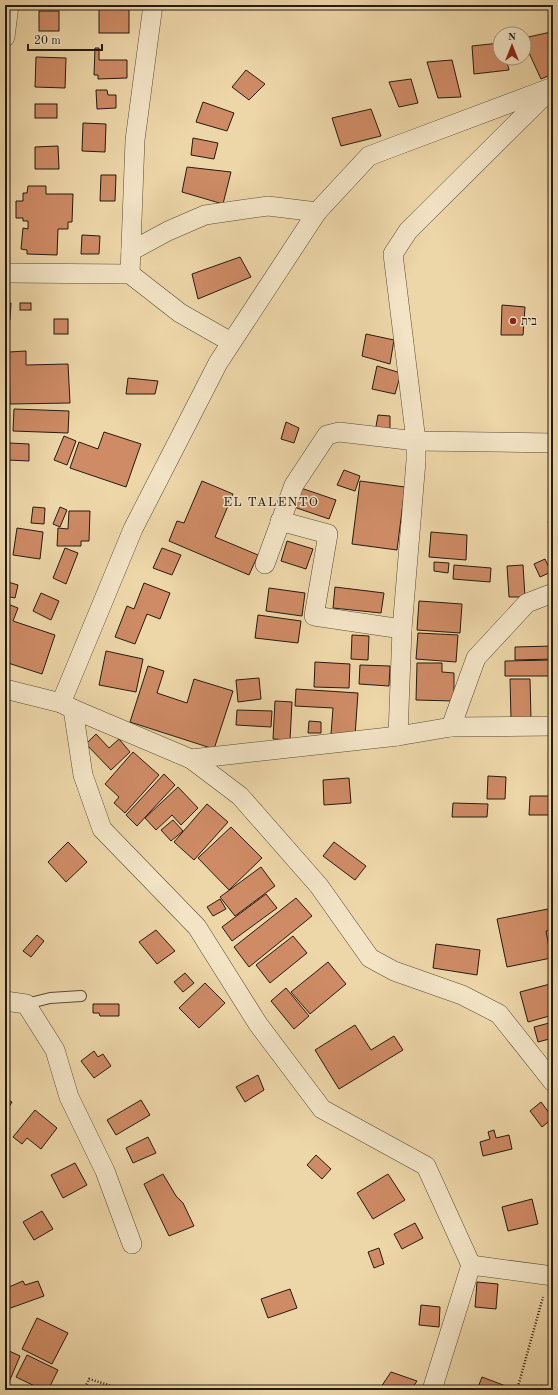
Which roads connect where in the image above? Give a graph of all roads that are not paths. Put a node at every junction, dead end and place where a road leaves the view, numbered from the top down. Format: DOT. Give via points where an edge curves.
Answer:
graph roads {
  1 [pos="9,5"];
  2 [pos="152,5"];
  3 [pos="5,37"];
  4 [pos="553,87"];
  5 [pos="318,212"];
  6 [pos="131,251"];
  7 [pos="5,273"];
  8 [pos="130,274"];
  9 [pos="231,342"];
  10 [pos="416,440"];
  11 [pos="553,443"];
  12 [pos="280,521"];
  13 [pos="265,564"];
  14 [pos="553,593"];
  15 [pos="402,629"];
  16 [pos="5,689"];
  17 [pos="67,706"];
  18 [pos="553,726"];
  19 [pos="451,728"];
  20 [pos="398,736"];
  21 [pos="191,758"];
  22 [pos="81,996"];
  23 [pos="5,1001"];
  24 [pos="26,1004"];
  25 [pos="553,1082"];
  26 [pos="132,1244"];
  27 [pos="471,1265"];
  28 [pos="551,1276"];
  29 [pos="432,1390"];
  1 -- 3 [label="street"];
  2 -- 6 [label="street" via="135,140"];
  4 -- 5 [label="street" via="369,156"];
  4 -- 10 [label="street" via="408,231 393,254"];
  5 -- 6 [label="street" via="268,206 205,215"];
  5 -- 9 [label="street"];
  6 -- 8 [label="street"];
  7 -- 8 [label="street"];
  8 -- 9 [label="street" via="180,313"];
  9 -- 17 [label="street" via="133,529"];
  10 -- 11 [label="street"];
  10 -- 12 [label="street" via="339,432 327,435 294,485"];
  10 -- 15 [label="street"];
  12 -- 13 [label="street"];
  12 -- 15 [label="street" via="328,534 314,616"];
  14 -- 19 [label="street" via="527,603 476,658"];
  15 -- 20 [label="street"];
  16 -- 17 [label="street"];
  17 -- 21 [label="street"];
  17 -- 27 [label="street" via="83,775 102,829 197,927 258,1024 322,1109 426,1166"];
  18 -- 19 [label="street"];
  19 -- 20 [label="street"];
  20 -- 21 [label="street"];
  21 -- 25 [label="street" via="240,796 319,886 370,958 394,972 462,995 499,1014"];
  22 -- 24 [label="lane" via="50,998"];
  23 -- 24 [label="street"];
  24 -- 26 [label="street" via="55,1050 69,1097 105,1171"];
  27 -- 28 [label="street"];
  27 -- 29 [label="street"];
}
